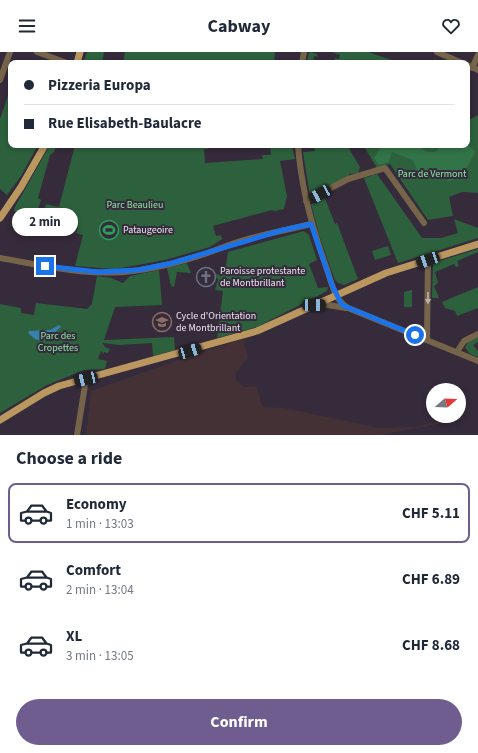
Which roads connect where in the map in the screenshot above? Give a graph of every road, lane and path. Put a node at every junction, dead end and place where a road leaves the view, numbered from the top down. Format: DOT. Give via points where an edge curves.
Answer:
graph roads {
  1 [pos="10,52"];
  2 [pos="37,52"];
  3 [pos="437,52"];
  4 [pos="478,55"];
  5 [pos="59,60"];
  6 [pos="455,60"];
  7 [pos="470,68"];
  8 [pos="0,80"];
  9 [pos="43,148"];
  10 [pos="298,148"];
  11 [pos="306,202"];
  12 [pos="0,218"];
  13 [pos="424,223"];
  14 [pos="311,224"];
  15 [pos="478,244"];
  16 [pos="0,258"];
  17 [pos="428,260"];
  18 [pos="336,294"];
  19 [pos="314,305"];
  20 [pos="348,308"];
  21 [pos="478,334"];
  22 [pos="427,340"];
  23 [pos="457,352"];
  24 [pos="478,361"];
  25 [pos="86,379"];
  26 [pos="0,420"];
  27 [pos="77,435"];
  1 -- 8 [label="street"];
  2 -- 5 [label="street"];
  3 -- 6 [label="street"];
  4 -- 7 [label="street"];
  9 -- 12 [label="main road"];
  10 -- 11 [label="street"];
  11 -- 13 [label="street" via="348,179 386,169"];
  11 -- 14 [label="street"];
  14 -- 16 [label="street" via="172,263 123,272 74,270"];
  14 -- 18 [label="street"];
  15 -- 17 [label="main road"];
  17 -- 18 [label="main road" via="386,273"];
  17 -- 22 [label="street, one-way"];
  18 -- 19 [label="main road"];
  18 -- 20 [label="street" via="342,305"];
  19 -- 20 [label="street"];
  19 -- 25 [label="main road" via="257,331"];
  20 -- 22 [label="street"];
  21 -- 23 [label="street" via="464,341"];
  22 -- 23 [label="street"];
  23 -- 24 [label="street"];
  25 -- 26 [label="main road" via="49,390"];
  25 -- 27 [label="street"];
}
